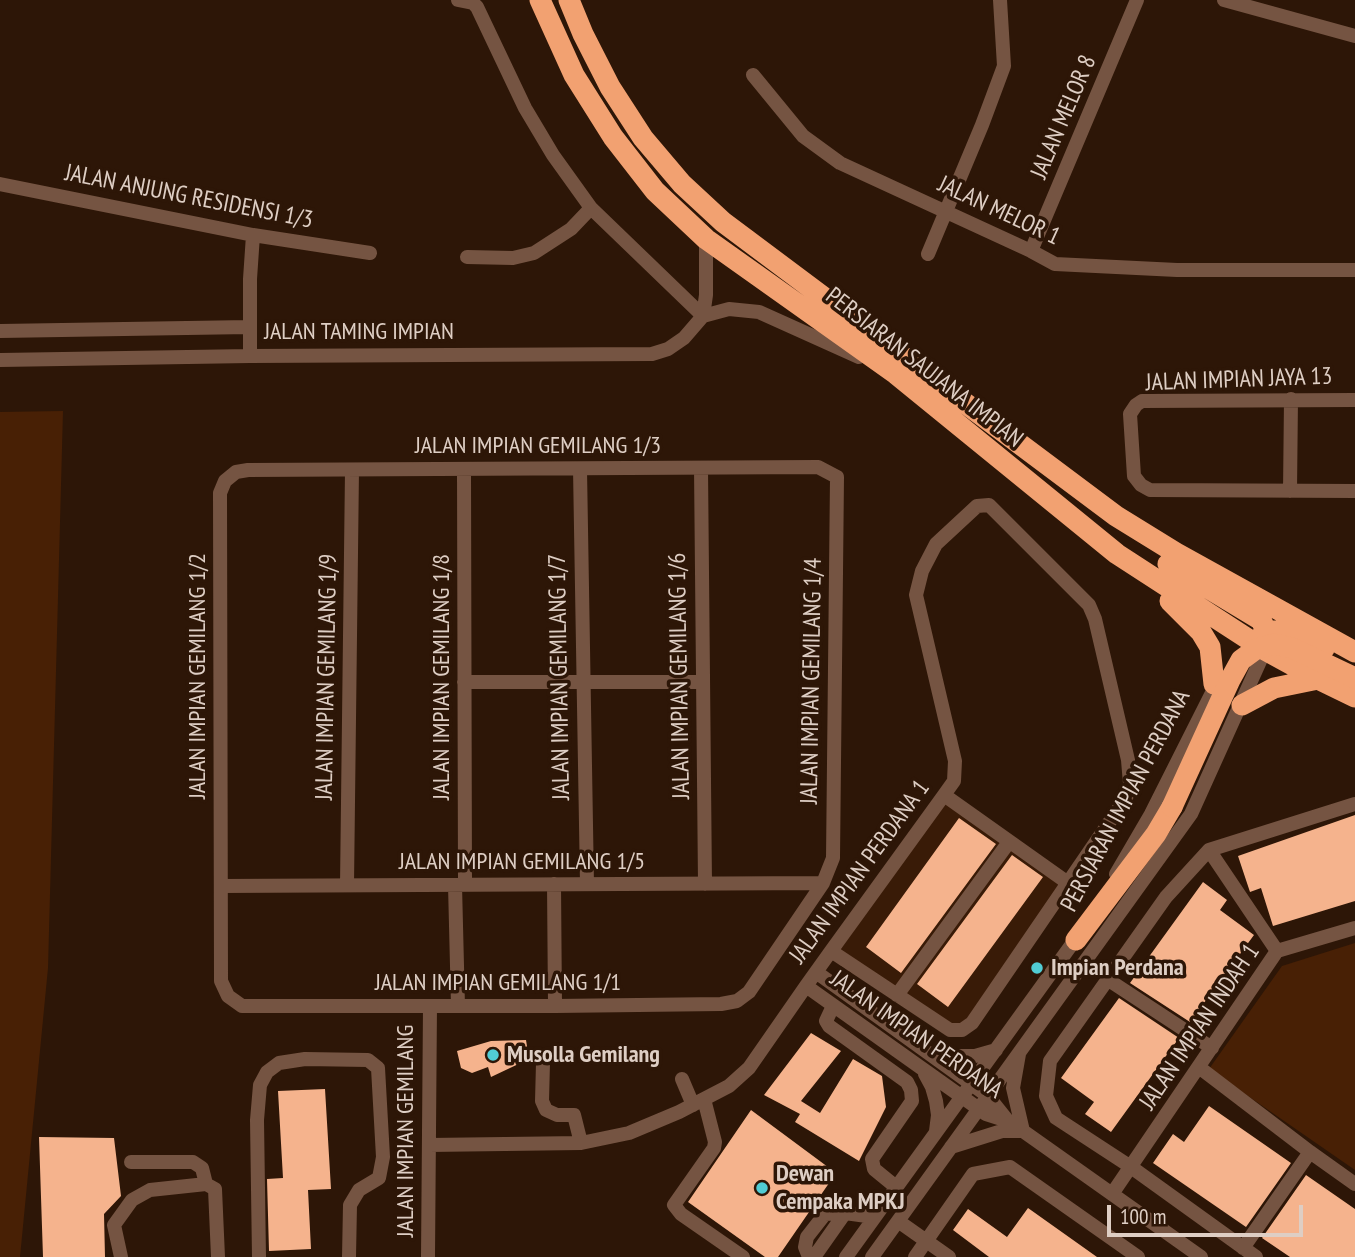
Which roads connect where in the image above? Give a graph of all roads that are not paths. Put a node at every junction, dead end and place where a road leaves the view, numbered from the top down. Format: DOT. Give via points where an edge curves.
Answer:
graph roads {
  1 [pos="457,0"];
  2 [pos="540,0"];
  3 [pos="569,0"];
  4 [pos="1000,0"];
  5 [pos="1137,0"];
  6 [pos="1224,0"];
  7 [pos="1355,36"];
  8 [pos="753,75"];
  9 [pos="0,184"];
  10 [pos="591,208"];
  11 [pos="946,212"];
  12 [pos="253,235"];
  13 [pos="706,239"];
  14 [pos="1031,251"];
  15 [pos="370,253"];
  16 [pos="928,254"];
  17 [pos="467,257"];
  18 [pos="1355,270"];
  19 [pos="703,316"];
  20 [pos="249,327"];
  21 [pos="0,331"];
  22 [pos="250,356"];
  23 [pos="0,360"];
  24 [pos="896,374"];
  25 [pos="1291,399"];
  26 [pos="1355,400"];
  27 [pos="580,468"];
  28 [pos="701,468"];
  29 [pos="464,469"];
  30 [pos="352,470"];
  31 [pos="236,472"];
  32 [pos="837,477"];
  33 [pos="1290,491"];
  34 [pos="1355,491"];
  35 [pos="1116,516"];
  36 [pos="1117,554"];
  37 [pos="1263,641"];
  38 [pos="1355,652"];
  39 [pos="1355,662"];
  40 [pos="1355,678"];
  41 [pos="1318,679"];
  42 [pos="464,682"];
  43 [pos="583,682"];
  44 [pos="703,682"];
  45 [pos="1214,684"];
  46 [pos="1355,696"];
  47 [pos="1242,705"];
  48 [pos="944,795"];
  49 [pos="1355,804"];
  50 [pos="1009,842"];
  51 [pos="1209,850"];
  52 [pos="823,883"];
  53 [pos="1068,883"];
  54 [pos="554,884"];
  55 [pos="587,884"];
  56 [pos="705,884"];
  57 [pos="347,885"];
  58 [pos="460,885"];
  59 [pos="221,886"];
  60 [pos="1355,928"];
  61 [pos="1076,940"];
  62 [pos="831,951"];
  63 [pos="1277,951"];
  64 [pos="816,972"];
  65 [pos="1107,979"];
  66 [pos="806,986"];
  67 [pos="897,995"];
  68 [pos="430,1006"];
  69 [pos="458,1006"];
  70 [pos="555,1006"];
  71 [pos="833,1006"];
  72 [pos="1212,1048"];
  73 [pos="996,1050"];
  74 [pos="1019,1053"];
  75 [pos="933,1056"];
  76 [pos="544,1063"];
  77 [pos="921,1068"];
  78 [pos="1200,1068"];
  79 [pos="682,1079"];
  80 [pos="972,1083"];
  81 [pos="988,1096"];
  82 [pos="962,1097"];
  83 [pos="699,1102"];
  84 [pos="979,1108"];
  85 [pos="1008,1121"];
  86 [pos="1023,1131"];
  87 [pos="936,1132"];
  88 [pos="581,1143"];
  89 [pos="429,1145"];
  90 [pos="951,1147"];
  91 [pos="1310,1152"];
  92 [pos="131,1162"];
  93 [pos="1131,1167"];
  94 [pos="206,1184"];
  95 [pos="1355,1184"];
  96 [pos="895,1187"];
  97 [pos="1112,1194"];
  98 [pos="874,1217"];
  99 [pos="898,1221"];
  100 [pos="926,1241"];
  101 [pos="1119,1244"];
  102 [pos="1243,1248"];
  103 [pos="121,1257"];
  104 [pos="218,1257"];
  105 [pos="259,1257"];
  106 [pos="349,1257"];
  107 [pos="428,1257"];
  108 [pos="743,1257"];
  109 [pos="811,1257"];
  110 [pos="846,1257"];
  111 [pos="872,1257"];
  112 [pos="915,1257"];
  113 [pos="949,1257"];
  114 [pos="1110,1257"];
  115 [pos="1138,1257"];
  116 [pos="1201,1257"];
  117 [pos="1256,1257"];
  1 -- 10 [label="street" via="477,7 525,108"];
  2 -- 13 [label="highway, PERSIARAN SAUJANA IMPIAN" via="574,75 613,137 655,191"];
  3 -- 35 [label="highway, PERSIARAN SAUJANA IMPIAN" via="610,87 643,138 682,184 723,222"];
  4 -- 11 [label="street" via="1004,66"];
  5 -- 14 [label="street, JALAN MELOR 8"];
  6 -- 7 [label="street"];
  8 -- 11 [label="street, JALAN MELOR 1" via="803,136 840,163"];
  9 -- 12 [label="street, JALAN ANJUNG RESIDENSI 1/3"];
  10 -- 17 [label="street" via="571,229 534,253 513,258"];
  10 -- 19 [label="street"];
  11 -- 14 [label="street, JALAN MELOR 1"];
  11 -- 16 [label="street"];
  12 -- 15 [label="street, JALAN ANJUNG RESIDENSI 1/3"];
  12 -- 20 [label="street"];
  13 -- 19 [label="street"];
  13 -- 24 [label="highway, PERSIARAN SAUJANA IMPIAN"];
  14 -- 18 [label="street, JALAN MELOR 1" via="1062,265"];
  19 -- 22 [label="street, JALAN TAMING IMPIAN" via="684,338 652,354"];
  19 -- 24 [label="street" via="729,309 759,312"];
  20 -- 21 [label="street"];
  20 -- 22 [label="street"];
  22 -- 23 [label="street, JALAN TAMING IMPIAN"];
  24 -- 36 [label="highway, PERSIARAN SAUJANA IMPIAN"];
  25 -- 26 [label="street, JALAN IMPIAN JAYA 13"];
  25 -- 33 [label="street"];
  25 -- 33 [label="street, JALAN IMPIAN JAYA 13" via="1142,401 1130,414 1134,476 1150,490"];
  27 -- 28 [label="street, JALAN IMPIAN GEMILANG 1/3"];
  27 -- 29 [label="street, JALAN IMPIAN GEMILANG 1/3"];
  27 -- 43 [label="street, JALAN IMPIAN GEMILANG 1/7"];
  28 -- 32 [label="street, JALAN IMPIAN GEMILANG 1/3" via="818,467"];
  28 -- 44 [label="street, JALAN IMPIAN GEMILANG 1/6"];
  29 -- 30 [label="street, JALAN IMPIAN GEMILANG 1/3"];
  29 -- 42 [label="street, JALAN IMPIAN GEMILANG 1/8"];
  30 -- 31 [label="street, JALAN IMPIAN GEMILANG 1/3"];
  30 -- 57 [label="street, JALAN IMPIAN GEMILANG 1/9"];
  31 -- 59 [label="street, JALAN IMPIAN GEMILANG 1/2" via="220,493"];
  32 -- 52 [label="street, JALAN IMPIAN GEMILANG 1/4" via="833,858"];
  33 -- 34 [label="street"];
  35 -- 37 [label="highway" via="1155,555 1261,620"];
  35 -- 38 [label="highway, PERSIARAN SAUJANA IMPIAN"];
  36 -- 37 [label="highway, PERSIARAN SAUJANA IMPIAN"];
  36 -- 45 [label="highway" via="1201,632 1210,647"];
  37 -- 39 [label="highway" via="1283,631"];
  37 -- 41 [label="highway, PERSIARAN SAUJANA IMPIAN"];
  37 -- 45 [label="street, PERSIARAN IMPIAN PERDANA" via="1236,659"];
  37 -- 47 [label="street, PERSIARAN IMPIAN PERDANA"];
  40 -- 61 [label="highway, bridge" via="1292,648 1273,644 1241,660 1172,807"];
  41 -- 46 [label="highway, PERSIARAN SAUJANA IMPIAN"];
  41 -- 47 [label="highway" via="1274,688"];
  42 -- 43 [label="street"];
  42 -- 58 [label="street, JALAN IMPIAN GEMILANG 1/8"];
  43 -- 44 [label="street"];
  43 -- 55 [label="street, JALAN IMPIAN GEMILANG 1/7"];
  44 -- 56 [label="street, JALAN IMPIAN GEMILANG 1/6"];
  45 -- 61 [label="street, PERSIARAN IMPIAN PERDANA" via="1151,814"];
  47 -- 74 [label="street, PERSIARAN IMPIAN PERDANA" via="1191,814"];
  48 -- 50 [label="street"];
  48 -- 53 [label="street, JALAN IMPIAN PERDANA 1" via="954,781 955,761 916,594 936,544 977,506 989,505 1089,605 1128,760 1126,798"];
  48 -- 62 [label="street, JALAN IMPIAN PERDANA 1"];
  49 -- 51 [label="street"];
  50 -- 53 [label="street"];
  50 -- 67 [label="street"];
  51 -- 63 [label="street"];
  51 -- 65 [label="street" via="1166,897"];
  52 -- 56 [label="street, JALAN IMPIAN GEMILANG 1/5"];
  52 -- 70 [label="street, JALAN IMPIAN GEMILANG 1/1" via="749,992 737,1001"];
  53 -- 67 [label="street" via="972,1023 962,1030 950,1030"];
  54 -- 55 [label="street, JALAN IMPIAN GEMILANG 1/5"];
  54 -- 58 [label="street, JALAN IMPIAN GEMILANG 1/5"];
  54 -- 70 [label="street"];
  55 -- 56 [label="street, JALAN IMPIAN GEMILANG 1/5"];
  57 -- 58 [label="street, JALAN IMPIAN GEMILANG 1/5"];
  57 -- 59 [label="street, JALAN IMPIAN GEMILANG 1/5"];
  58 -- 69 [label="street, JALAN IMPIAN GEMILANG 1/8"];
  59 -- 68 [label="street, JALAN IMPIAN GEMILANG 1/1" via="221,981 228,996 242,1006"];
  60 -- 63 [label="street, JALAN IMPIAN INDAH 1"];
  61 -- 73 [label="street, PERSIARAN IMPIAN PERDANA"];
  62 -- 64 [label="street, JALAN IMPIAN PERDANA 1"];
  62 -- 67 [label="street"];
  63 -- 72 [label="street, JALAN IMPIAN INDAH 1"];
  64 -- 66 [label="street, JALAN IMPIAN PERDANA 1"];
  64 -- 75 [label="street, JALAN IMPIAN PERDANA"];
  65 -- 72 [label="street"];
  65 -- 93 [label="street" via="1050,1061 1046,1096 1056,1118"];
  66 -- 71 [label="street, JALAN IMPIAN PERDANA"];
  66 -- 83 [label="street, JALAN IMPIAN PERDANA 1" via="749,1068 729,1086"];
  68 -- 69 [label="street, JALAN IMPIAN GEMILANG 1/1"];
  68 -- 89 [label="street, JALAN IMPIAN GEMILANG"];
  69 -- 70 [label="street, JALAN IMPIAN GEMILANG 1/1"];
  71 -- 77 [label="street, JALAN IMPIAN PERDANA"];
  71 -- 96 [label="street" via="826,1021 829,1026 911,1090 912,1101 872,1159 874,1169"];
  72 -- 78 [label="street, JALAN IMPIAN INDAH 1"];
  73 -- 75 [label="street" via="975,1056"];
  73 -- 80 [label="street, PERSIARAN IMPIAN PERDANA"];
  74 -- 81 [label="street, PERSIARAN IMPIAN PERDANA"];
  74 -- 86 [label="street" via="1013,1088"];
  75 -- 80 [label="street, JALAN IMPIAN PERDANA"];
  76 -- 88 [label="street" via="542,1101 546,1110 574,1115"];
  77 -- 82 [label="street, JALAN IMPIAN PERDANA"];
  77 -- 87 [label="street" via="936,1101"];
  78 -- 91 [label="street"];
  78 -- 93 [label="street, JALAN IMPIAN INDAH 1"];
  79 -- 83 [label="street"];
  80 -- 81 [label="street, JALAN IMPIAN PERDANA"];
  80 -- 82 [label="street, PERSIARAN IMPIAN PERDANA"];
  81 -- 84 [label="street, PERSIARAN IMPIAN PERDANA"];
  81 -- 85 [label="street, JALAN IMPIAN PERDANA"];
  82 -- 84 [label="street, JALAN IMPIAN PERDANA"];
  82 -- 87 [label="street, PERSIARAN IMPIAN PERDANA"];
  83 -- 88 [label="street, JALAN IMPIAN PERDANA 1" via="629,1133"];
  83 -- 108 [label="street" via="714,1148 674,1205"];
  84 -- 85 [label="street, JALAN IMPIAN PERDANA"];
  84 -- 90 [label="street, PERSIARAN IMPIAN PERDANA"];
  85 -- 86 [label="street"];
  86 -- 90 [label="street" via="1002,1131"];
  86 -- 97 [label="street"];
  87 -- 96 [label="street, PERSIARAN IMPIAN PERDANA"];
  88 -- 89 [label="street, JALAN IMPIAN PERDANA 1"];
  89 -- 107 [label="street, JALAN IMPIAN GEMILANG"];
  90 -- 99 [label="street, PERSIARAN IMPIAN PERDANA"];
  91 -- 95 [label="street"];
  91 -- 102 [label="street"];
  92 -- 94 [label="street" via="193,1162 202,1168"];
  93 -- 97 [label="street, JALAN IMPIAN INDAH 1"];
  93 -- 102 [label="street"];
  94 -- 103 [label="street" via="150,1190 132,1199 114,1224"];
  94 -- 104 [label="street" via="215,1189"];
  96 -- 98 [label="street, PERSIARAN IMPIAN PERDANA"];
  97 -- 116 [label="street"];
  98 -- 109 [label="street" via="825,1214 807,1237 805,1247"];
  98 -- 110 [label="street, PERSIARAN IMPIAN PERDANA"];
  99 -- 100 [label="street"];
  99 -- 111 [label="street, PERSIARAN IMPIAN PERDANA"];
  100 -- 101 [label="street" via="974,1174 1010,1167"];
  100 -- 112 [label="street"];
  100 -- 113 [label="street"];
  101 -- 114 [label="street"];
  101 -- 115 [label="street"];
  102 -- 117 [label="street"];
  105 -- 106 [label="street" via="260,1085 279,1063 304,1059 368,1060 378,1068 383,1157 379,1178 359,1190 350,1205"];
}
